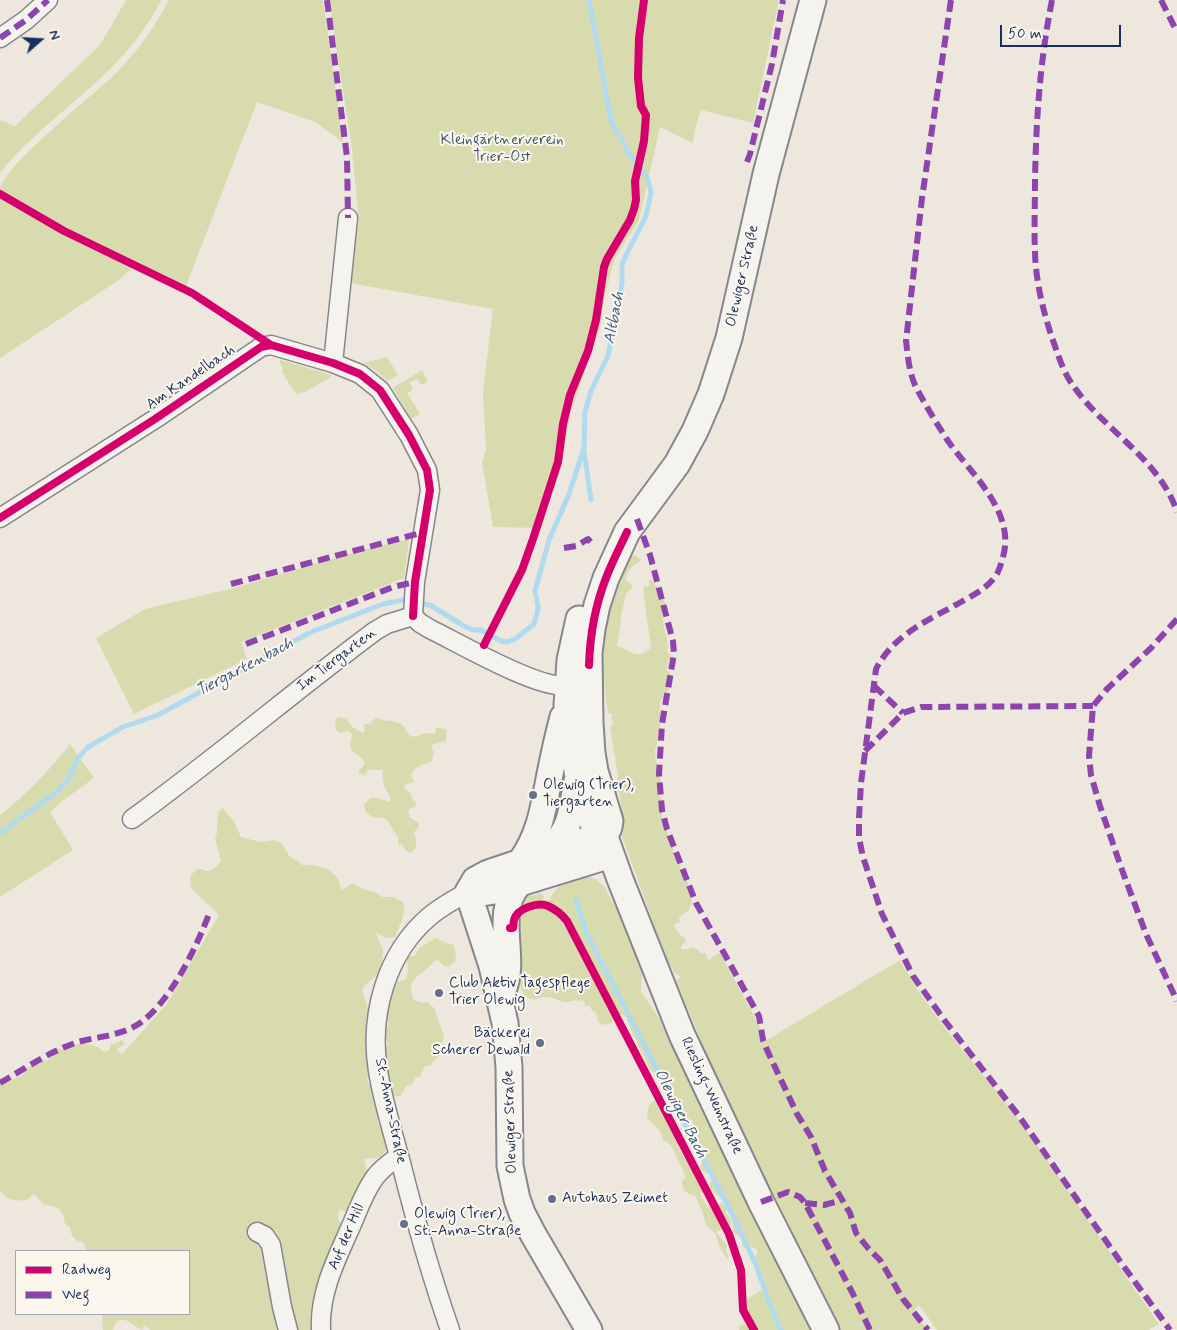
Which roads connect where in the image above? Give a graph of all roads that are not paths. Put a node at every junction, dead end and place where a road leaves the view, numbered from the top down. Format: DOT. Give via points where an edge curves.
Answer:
graph roads {
  1 [pos="48,0"];
  2 [pos="813,0"];
  3 [pos="0,38"];
  4 [pos="348,218"];
  5 [pos="333,363"];
  6 [pos="0,518"];
  7 [pos="627,532"];
  8 [pos="413,606"];
  9 [pos="588,665"];
  10 [pos="567,695"];
  11 [pos="578,776"];
  12 [pos="132,819"];
  13 [pos="608,844"];
  14 [pos="550,851"];
  15 [pos="520,873"];
  16 [pos="468,892"];
  17 [pos="500,997"];
  18 [pos="399,1156"];
  19 [pos="257,1232"];
  20 [pos="288,1330"];
  21 [pos="321,1330"];
  22 [pos="450,1330"];
  23 [pos="590,1330"];
  24 [pos="826,1330"];
  1 -- 3 [label="street"];
  2 -- 7 [label="main road, Olewiger Straße" via="766,174 729,338 711,394 676,464"];
  4 -- 5 [label="street"];
  5 -- 6 [label="street, Am Kandelbach" via="272,345 261,347"];
  5 -- 8 [label="street, Am Kandelbach" via="360,374 380,390 428,470 430,490"];
  7 -- 9 [label="main road, Olewiger Straße" via="597,605"];
  7 -- 10 [label="main road, Olewiger Straße" via="609,551 590,581 578,622"];
  8 -- 10 [label="street" via="425,626 526,677 551,684"];
  8 -- 12 [label="street, Im Tiergarten" via="375,631"];
  9 -- 10 [label="street"];
  9 -- 13 [label="main road, Olewiger Straße" via="592,753 610,821"];
  10 -- 11 [label="main road, Olewiger Straße"];
  10 -- 15 [label="main road" via="540,825"];
  11 -- 13 [label="main road, Olewiger Straße" via="595,830"];
  11 -- 14 [label="main road" via="570,821"];
  13 -- 14 [label="main road"];
  13 -- 15 [label="main road"];
  13 -- 24 [label="main road, Riesling-Weinstraße" via="682,1035"];
  14 -- 15 [label="main road"];
  15 -- 16 [label="main road" via="482,893"];
  15 -- 17 [label="main road" via="507,916 507,976"];
  16 -- 17 [label="main road, Olewiger Straße"];
  16 -- 18 [label="street, St.-Anna-Straße" via="428,917 406,942 380,998 376,1022 378,1065"];
  17 -- 23 [label="main road, Olewiger Straße" via="509,1067 510,1166 517,1199 533,1234"];
  18 -- 21 [label="street, Auf der Hill" via="376,1175 365,1193 330,1277 320,1316"];
  18 -- 22 [label="street, St.-Anna-Straße" via="423,1249"];
  19 -- 20 [label="street" via="265,1236 271,1245"];
}
